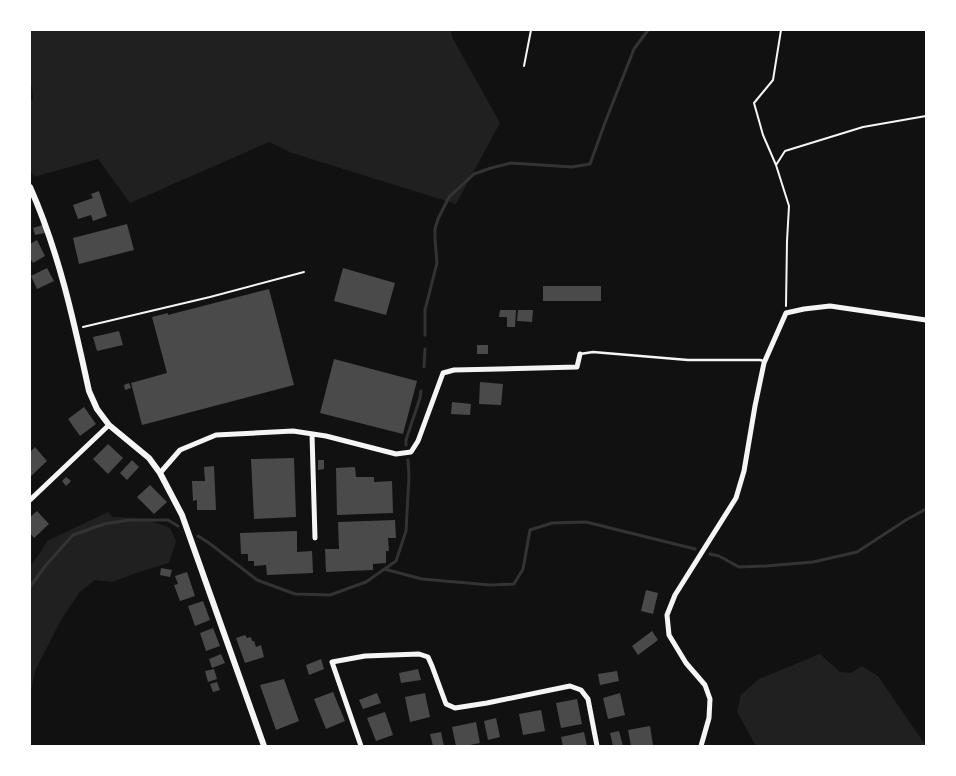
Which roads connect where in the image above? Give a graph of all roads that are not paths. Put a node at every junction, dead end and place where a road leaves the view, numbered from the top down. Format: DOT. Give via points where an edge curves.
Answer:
graph roads {
  1 [pos="30,187"];
  2 [pos="926,320"];
  3 [pos="580,354"];
  4 [pos="764,361"];
  5 [pos="109,425"];
  6 [pos="312,434"];
  7 [pos="160,473"];
  8 [pos="30,500"];
  9 [pos="316,538"];
  10 [pos="264,746"];
  11 [pos="361,746"];
  12 [pos="597,746"];
  13 [pos="701,746"];
  1 -- 5 [label="street" via="43,216 71,308 89,391"];
  2 -- 4 [label="street" via="830,306 786,313"];
  3 -- 4 [label="lane"];
  3 -- 6 [label="street" via="576,368 454,370 443,373 411,452 396,454"];
  4 -- 13 [label="street" via="736,498 675,595 667,615 669,635 686,663 705,685 710,699 709,718"];
  5 -- 7 [label="street" via="149,458"];
  5 -- 8 [label="street"];
  6 -- 7 [label="street" via="293,431 216,435 180,450"];
  6 -- 9 [label="street"];
  7 -- 10 [label="street" via="182,515"];
  11 -- 12 [label="street" via="332,662 365,656 419,654 428,657 446,704 455,708 570,686 581,690 588,699"];
}
